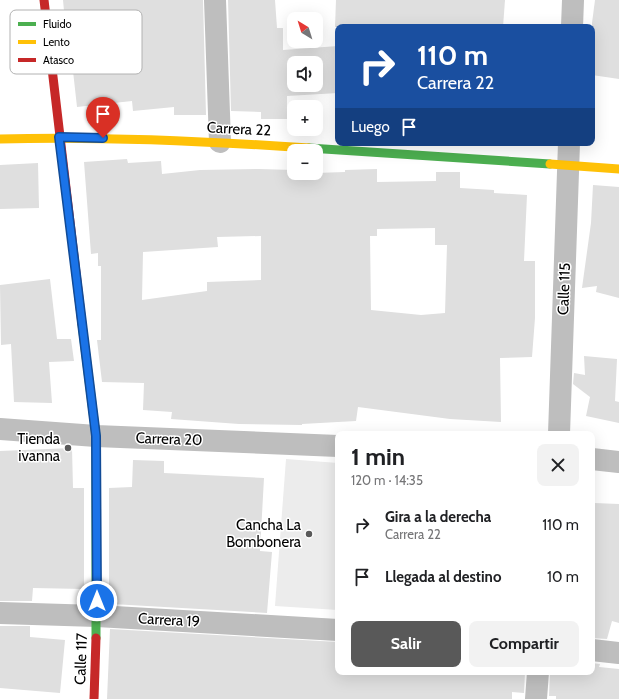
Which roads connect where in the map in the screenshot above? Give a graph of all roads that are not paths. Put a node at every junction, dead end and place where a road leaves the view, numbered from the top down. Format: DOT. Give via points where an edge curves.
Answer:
graph roads {
  1 [pos="44,0"];
  2 [pos="215,0"];
  3 [pos="573,0"];
  4 [pos="45,10"];
  5 [pos="572,24"];
  6 [pos="52,74"];
  7 [pos="59,137"];
  8 [pos="0,139"];
  9 [pos="220,142"];
  10 [pos="569,146"];
  11 [pos="568,165"];
  12 [pos="619,170"];
  13 [pos="0,429"];
  14 [pos="559,431"];
  15 [pos="96,436"];
  16 [pos="335,446"];
  17 [pos="595,459"];
  18 [pos="619,462"];
  19 [pos="0,613"];
  20 [pos="97,616"];
  21 [pos="335,630"];
  22 [pos="595,650"];
  23 [pos="619,653"];
  24 [pos="538,675"];
  25 [pos="94,699"];
  26 [pos="536,699"];
  1 -- 4 [label="street, Calle 117"];
  2 -- 9 [label="street"];
  3 -- 5 [label="street"];
  6 -- 7 [label="street, Calle 117"];
  7 -- 8 [label="street, Carrera 22"];
  7 -- 9 [label="street, Carrera 22"];
  7 -- 15 [label="street, Calle 117"];
  9 -- 11 [label="street, Carrera 22"];
  10 -- 11 [label="street, Calle 115"];
  11 -- 12 [label="street, Carrera 22"];
  11 -- 14 [label="street, Calle 115"];
  13 -- 15 [label="street, Carrera 20"];
  15 -- 16 [label="street, Carrera 20"];
  15 -- 20 [label="street, Calle 117"];
  17 -- 18 [label="street"];
  19 -- 20 [label="street, Carrera 19"];
  20 -- 21 [label="street, Carrera 19"];
  20 -- 25 [label="street, Calle 117"];
  22 -- 23 [label="street"];
  24 -- 26 [label="street"];
}
